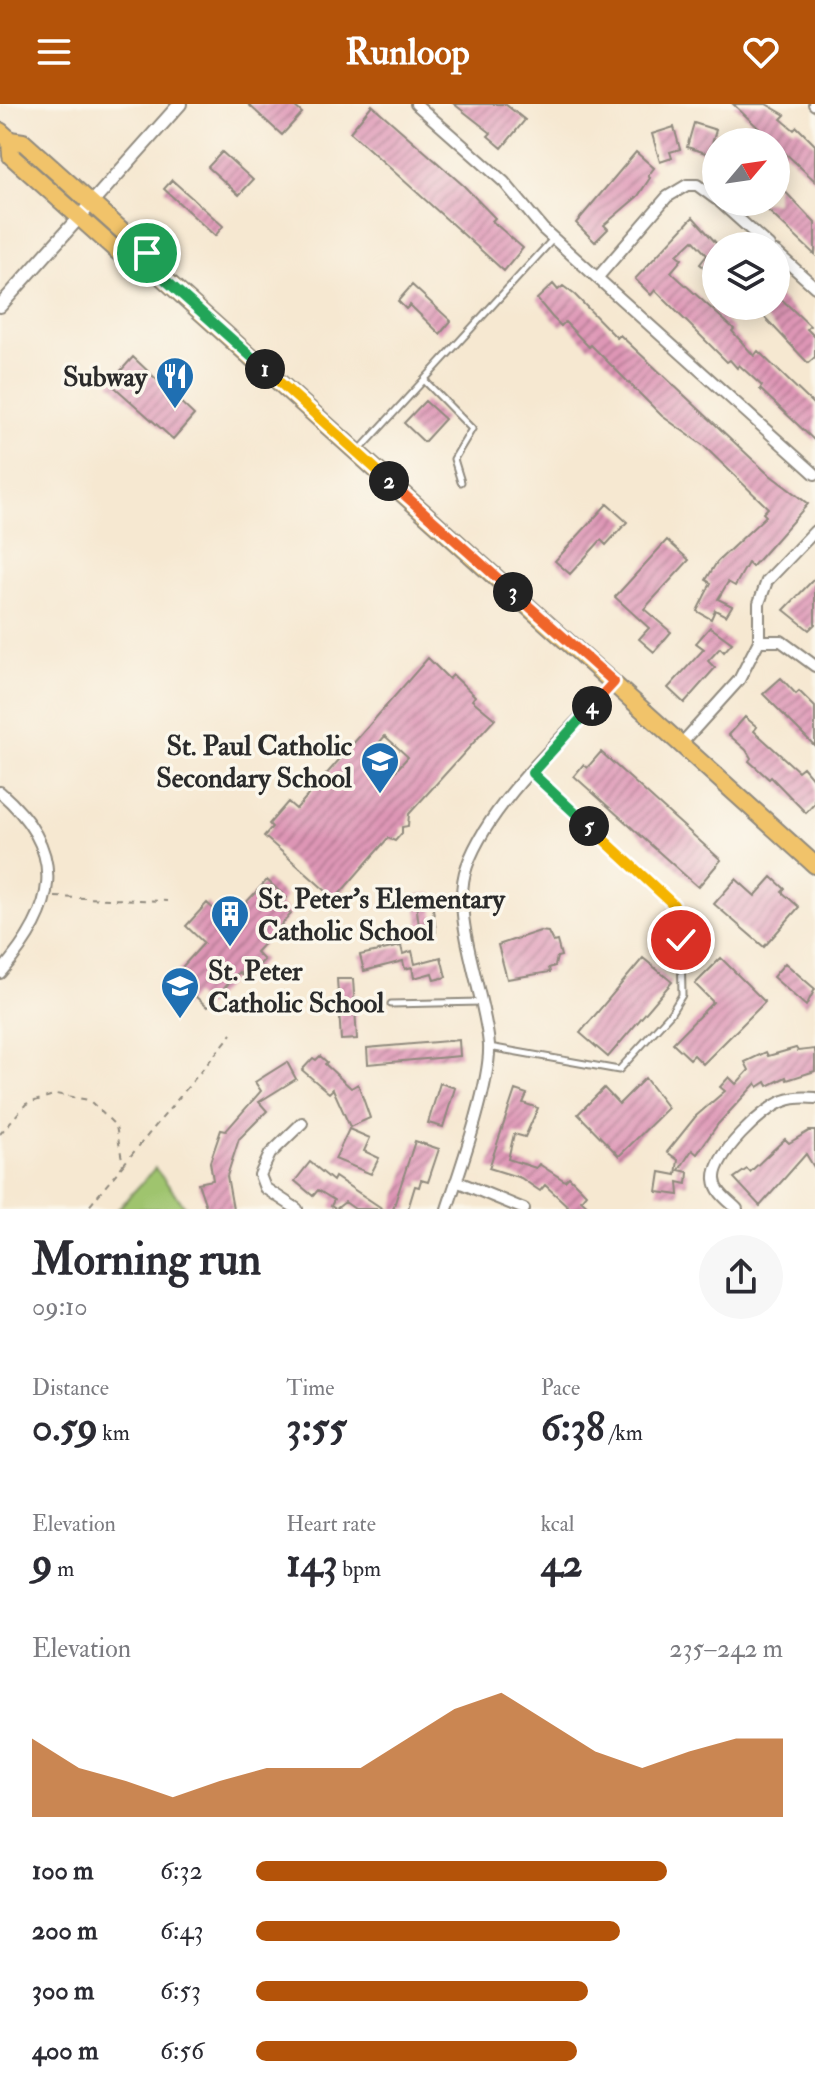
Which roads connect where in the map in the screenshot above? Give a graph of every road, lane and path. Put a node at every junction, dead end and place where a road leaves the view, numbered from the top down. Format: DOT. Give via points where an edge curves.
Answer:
graph roads {
  1 [pos="180,104"];
  2 [pos="416,104"];
  3 [pos="5,135"];
  4 [pos="702,189"];
  5 [pos="91,203"];
  6 [pos="736,216"];
  7 [pos="79,217"];
  8 [pos="753,232"];
  9 [pos="554,238"];
  10 [pos="790,265"];
  11 [pos="151,267"];
  12 [pos="598,277"];
  13 [pos="815,287"];
  14 [pos="0,306"];
  15 [pos="424,380"];
  16 [pos="358,453"];
  17 [pos="815,474"];
  18 [pos="461,482"];
  19 [pos="815,531"];
  20 [pos="759,641"];
  21 [pos="815,666"];
  22 [pos="614,682"];
  23 [pos="682,743"];
  24 [pos="532,773"];
  25 [pos="0,792"];
  26 [pos="815,865"];
  27 [pos="46,897"];
  28 [pos="167,901"];
  29 [pos="0,973"];
  30 [pos="482,1002"];
  31 [pos="391,1004"];
  32 [pos="232,1034"];
  33 [pos="489,1047"];
  34 [pos="815,1098"];
  35 [pos="302,1123"];
  36 [pos="0,1134"];
  37 [pos="123,1165"];
  38 [pos="456,1181"];
  39 [pos="87,1209"];
  40 [pos="297,1209"];
  41 [pos="447,1209"];
  42 [pos="524,1209"];
  43 [pos="737,1209"];
  1 -- 5 [label="street"];
  2 -- 9 [label="street" via="504,182"];
  3 -- 5 [label="main road" via="23,142"];
  3 -- 7 [label="main road" via="11,156"];
  4 -- 12 [label="street" via="697,185 676,191"];
  5 -- 7 [label="street"];
  5 -- 11 [label="main road" via="147,253"];
  6 -- 8 [label="street"];
  7 -- 11 [label="main road" via="135,267"];
  7 -- 14 [label="street"];
  9 -- 12 [label="street"];
  9 -- 15 [label="lane"];
  10 -- 13 [label="street"];
  11 -- 16 [label="main road"];
  12 -- 17 [label="street"];
  15 -- 16 [label="lane"];
  15 -- 18 [label="lane" via="472,429 454,459"];
  16 -- 22 [label="main road"];
  19 -- 20 [label="street" via="767,581 759,603"];
  20 -- 21 [label="street" via="781,641"];
  20 -- 23 [label="street" via="739,680"];
  22 -- 23 [label="main road"];
  22 -- 24 [label="street"];
  23 -- 26 [label="main road"];
  24 -- 30 [label="street" via="488,823 465,869 463,910"];
  24 -- 33 [label="lane" via="674,905 682,995 619,1070"];
  25 -- 27 [label="street" via="41,841"];
  27 -- 28 [label="path"];
  27 -- 29 [label="street" via="38,923"];
  30 -- 31 [label="lane"];
  30 -- 33 [label="street"];
  32 -- 37 [label="path"];
  33 -- 38 [label="street"];
  34 -- 43 [label="street" via="798,1097 771,1107 723,1156 715,1180 719,1192"];
  35 -- 40 [label="street" via="270,1154 260,1175 265,1188"];
  36 -- 37 [label="path" via="26,1104 56,1094 89,1100 116,1126"];
  37 -- 39 [label="path"];
  38 -- 41 [label="street"];
  38 -- 42 [label="street"];
}
